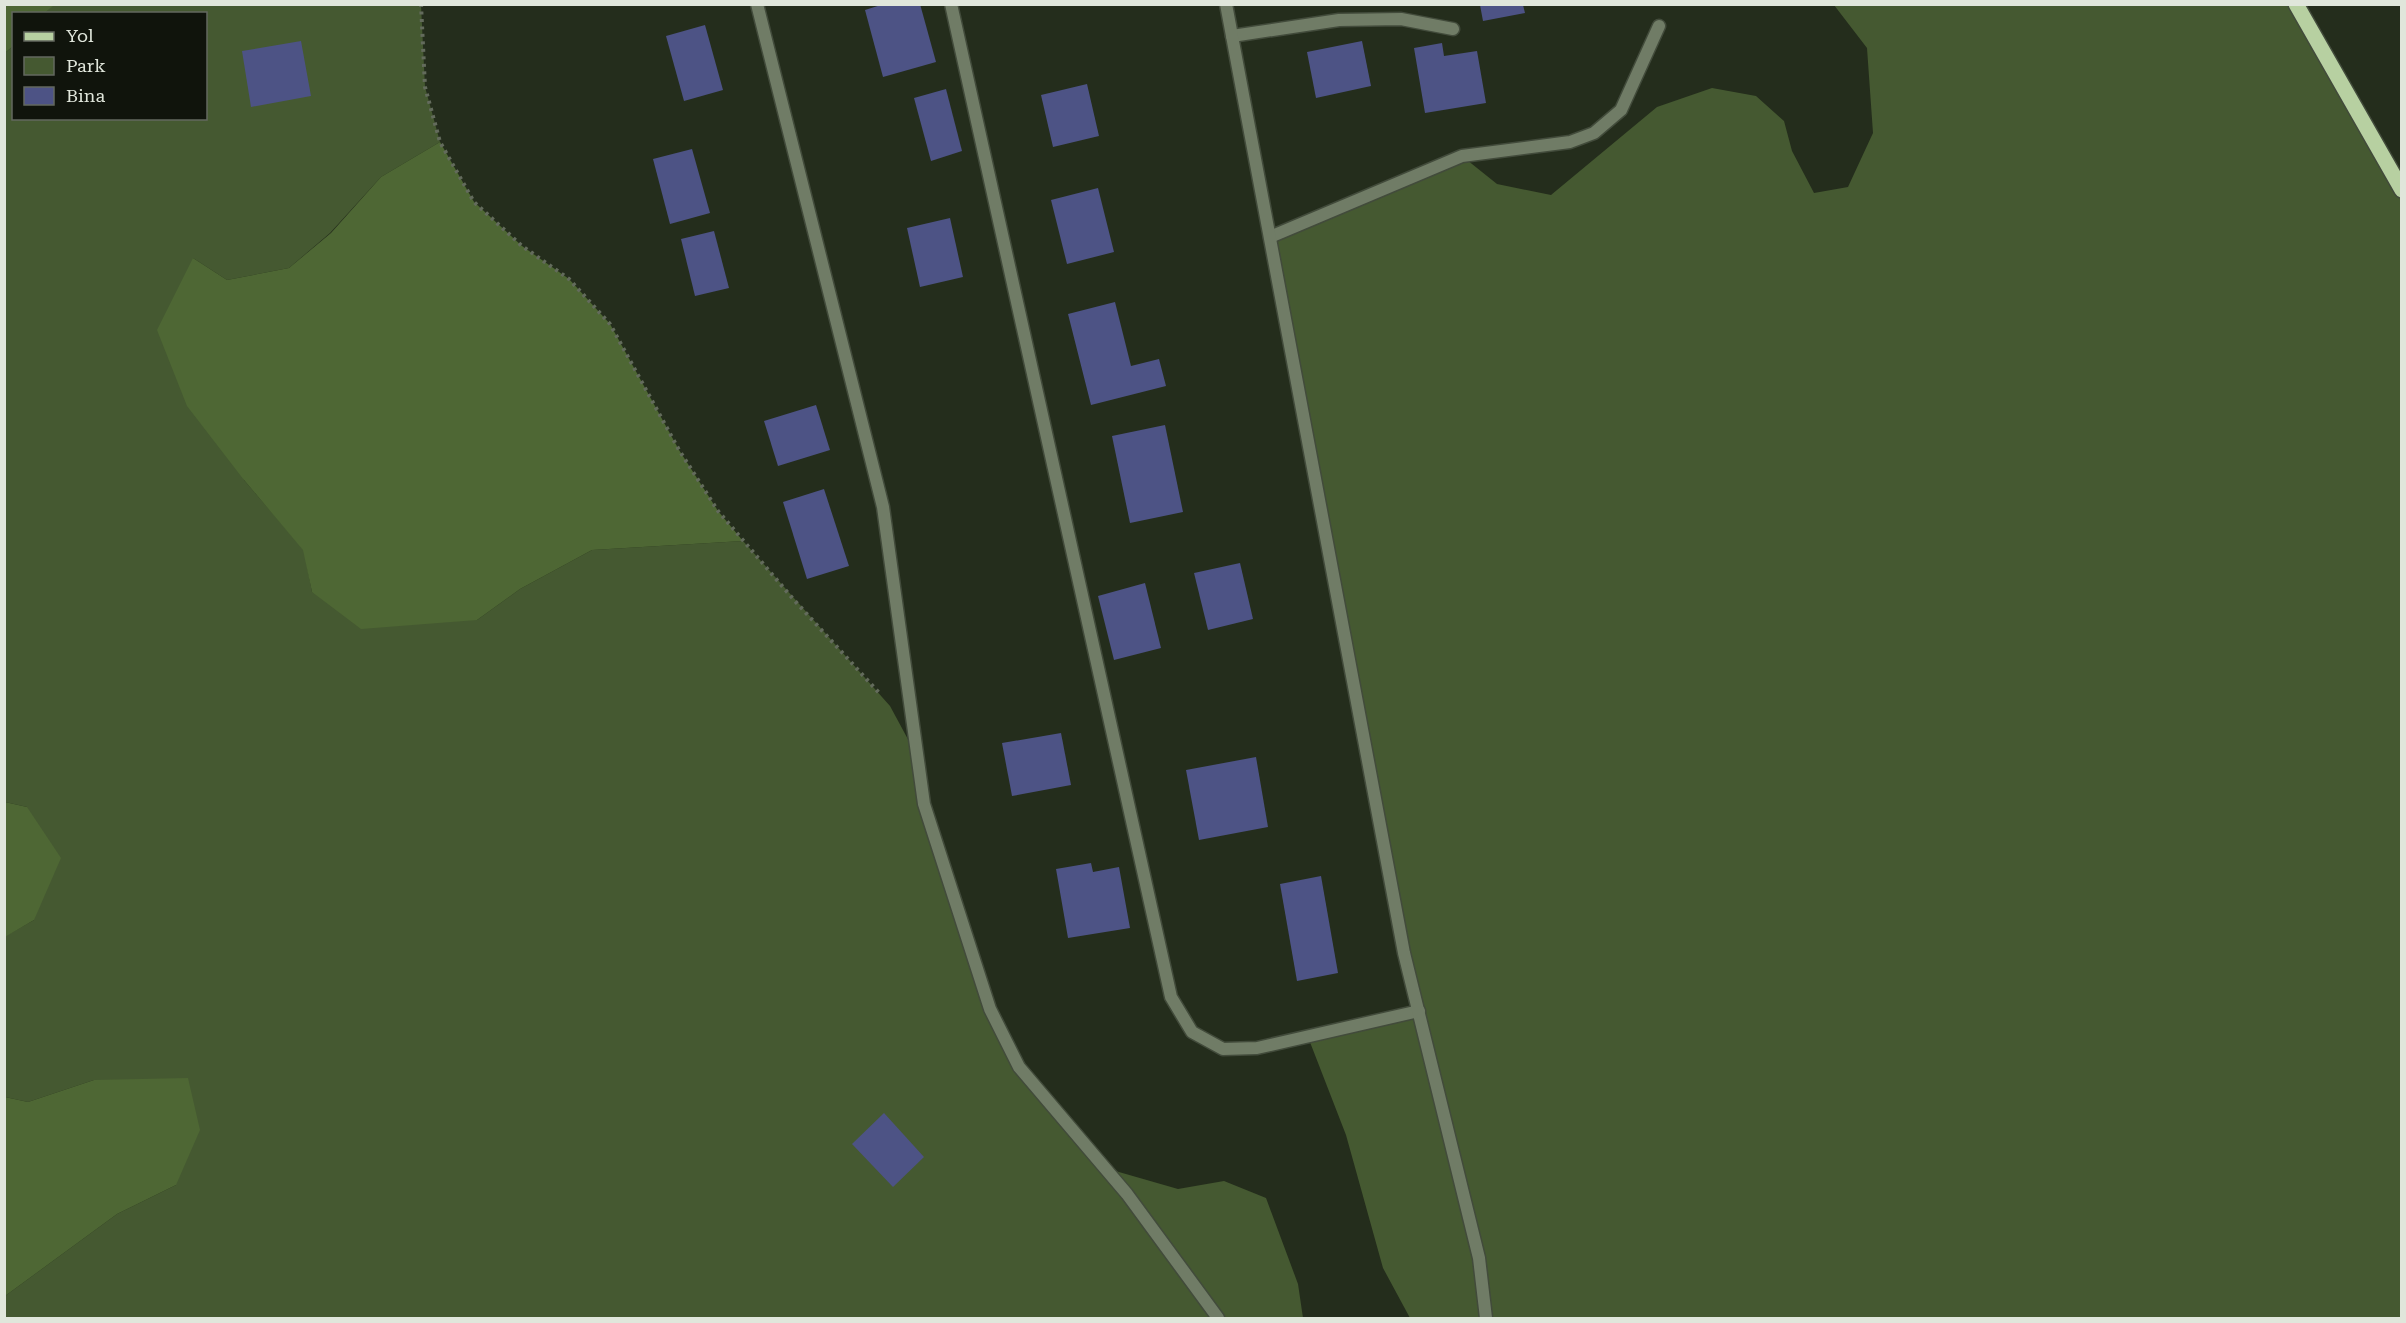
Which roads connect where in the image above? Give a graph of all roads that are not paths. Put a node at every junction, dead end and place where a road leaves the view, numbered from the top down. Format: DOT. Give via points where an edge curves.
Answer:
graph roads {
  1 [pos="757,4"];
  2 [pos="951,4"];
  3 [pos="1226,4"];
  4 [pos="2296,4"];
  5 [pos="1659,26"];
  6 [pos="1453,29"];
  7 [pos="1232,36"];
  8 [pos="2402,190"];
  9 [pos="1270,237"];
  10 [pos="1419,1011"];
  11 [pos="1218,1318"];
  12 [pos="1486,1318"];
  1 -- 11 [label="street" via="883,507 924,804 990,1009 1019,1067 1127,1194"];
  2 -- 10 [label="street" via="1171,997 1192,1032 1222,1049 1257,1048"];
  3 -- 7 [label="street"];
  4 -- 8 [label="main road"];
  5 -- 9 [label="street" via="1621,110 1594,132 1570,142 1462,156"];
  6 -- 7 [label="street" via="1401,19 1339,20"];
  7 -- 9 [label="street"];
  9 -- 10 [label="street" via="1404,953"];
  10 -- 12 [label="street" via="1479,1258"];
}
